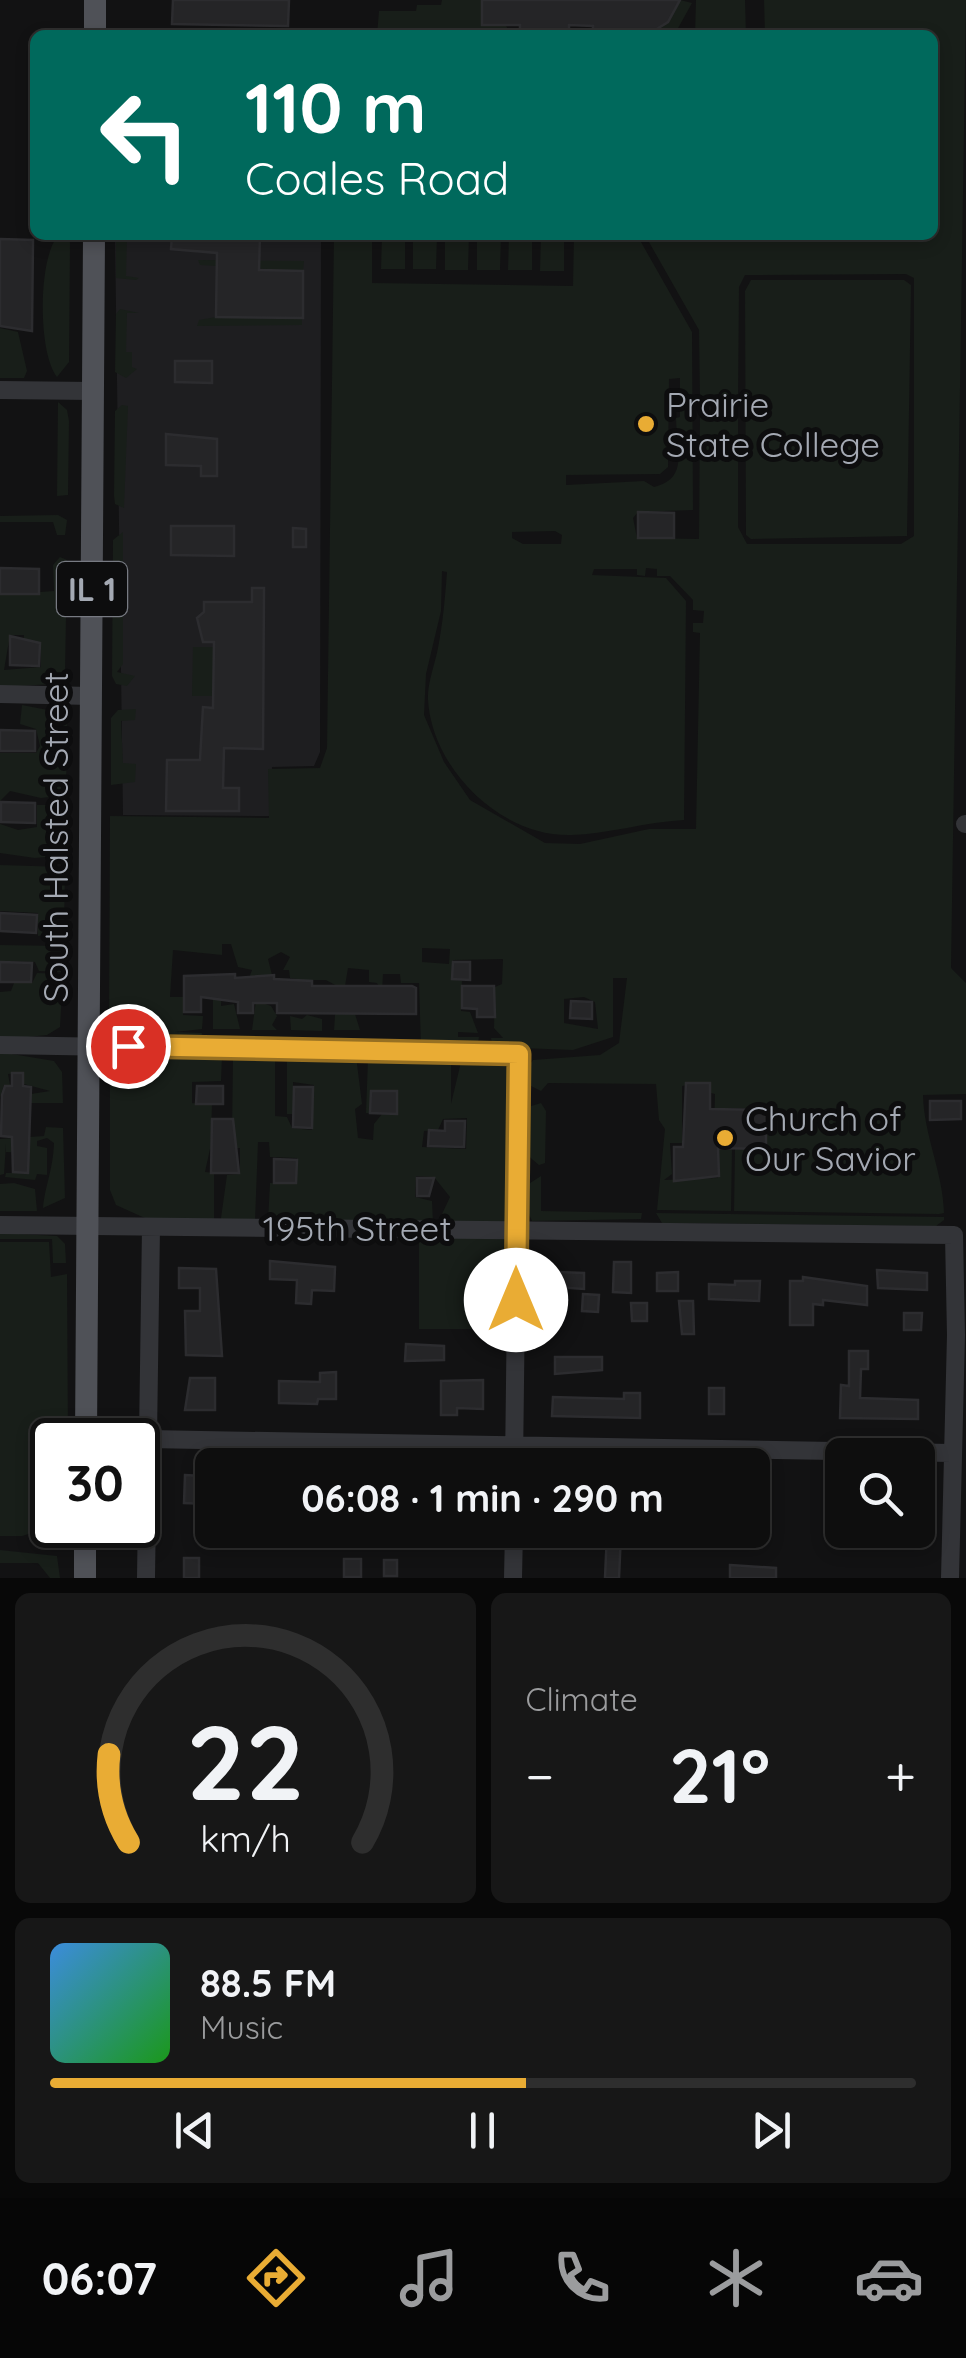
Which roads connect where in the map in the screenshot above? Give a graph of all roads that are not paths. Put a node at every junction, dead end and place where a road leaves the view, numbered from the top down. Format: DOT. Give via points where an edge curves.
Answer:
graph roads {
  1 [pos="96,0"];
  2 [pos="95,30"];
  3 [pos="94,240"];
  4 [pos="0,390"];
  5 [pos="93,391"];
  6 [pos="0,694"];
  7 [pos="91,696"];
  8 [pos="0,1045"];
  9 [pos="88,1046"];
  10 [pos="0,1224"];
  11 [pos="88,1226"];
  12 [pos="150,1228"];
  13 [pos="516,1229"];
  14 [pos="960,1230"];
  15 [pos="961,1335"];
  16 [pos="86,1418"];
  17 [pos="148,1418"];
  18 [pos="160,1439"];
  19 [pos="514,1445"];
  20 [pos="951,1453"];
  21 [pos="86,1548"];
  22 [pos="146,1548"];
  23 [pos="514,1548"];
  24 [pos="85,1578"];
  25 [pos="146,1578"];
  26 [pos="514,1578"];
  27 [pos="950,1578"];
  1 -- 2 [label="main road"];
  3 -- 5 [label="main road, South Halsted Street / IL 1"];
  4 -- 5 [label="street"];
  5 -- 7 [label="main road, South Halsted Street / IL 1"];
  6 -- 7 [label="street"];
  7 -- 9 [label="main road, South Halsted Street / IL 1"];
  8 -- 9 [label="street"];
  9 -- 11 [label="main road, South Halsted Street / IL 1"];
  9 -- 13 [label="street" via="519,1054"];
  10 -- 11 [label="street, 195th Street"];
  11 -- 12 [label="street, 195th Street"];
  11 -- 16 [label="main road, South Halsted Street / IL 1"];
  12 -- 13 [label="street, 195th Street"];
  12 -- 17 [label="street"];
  13 -- 14 [label="street, 195th Street"];
  13 -- 19 [label="street"];
  14 -- 15 [label="street"];
  15 -- 20 [label="street"];
  18 -- 19 [label="street"];
  19 -- 20 [label="street"];
  20 -- 27 [label="street"];
  21 -- 24 [label="main road"];
  22 -- 25 [label="street"];
  23 -- 26 [label="street"];
}
